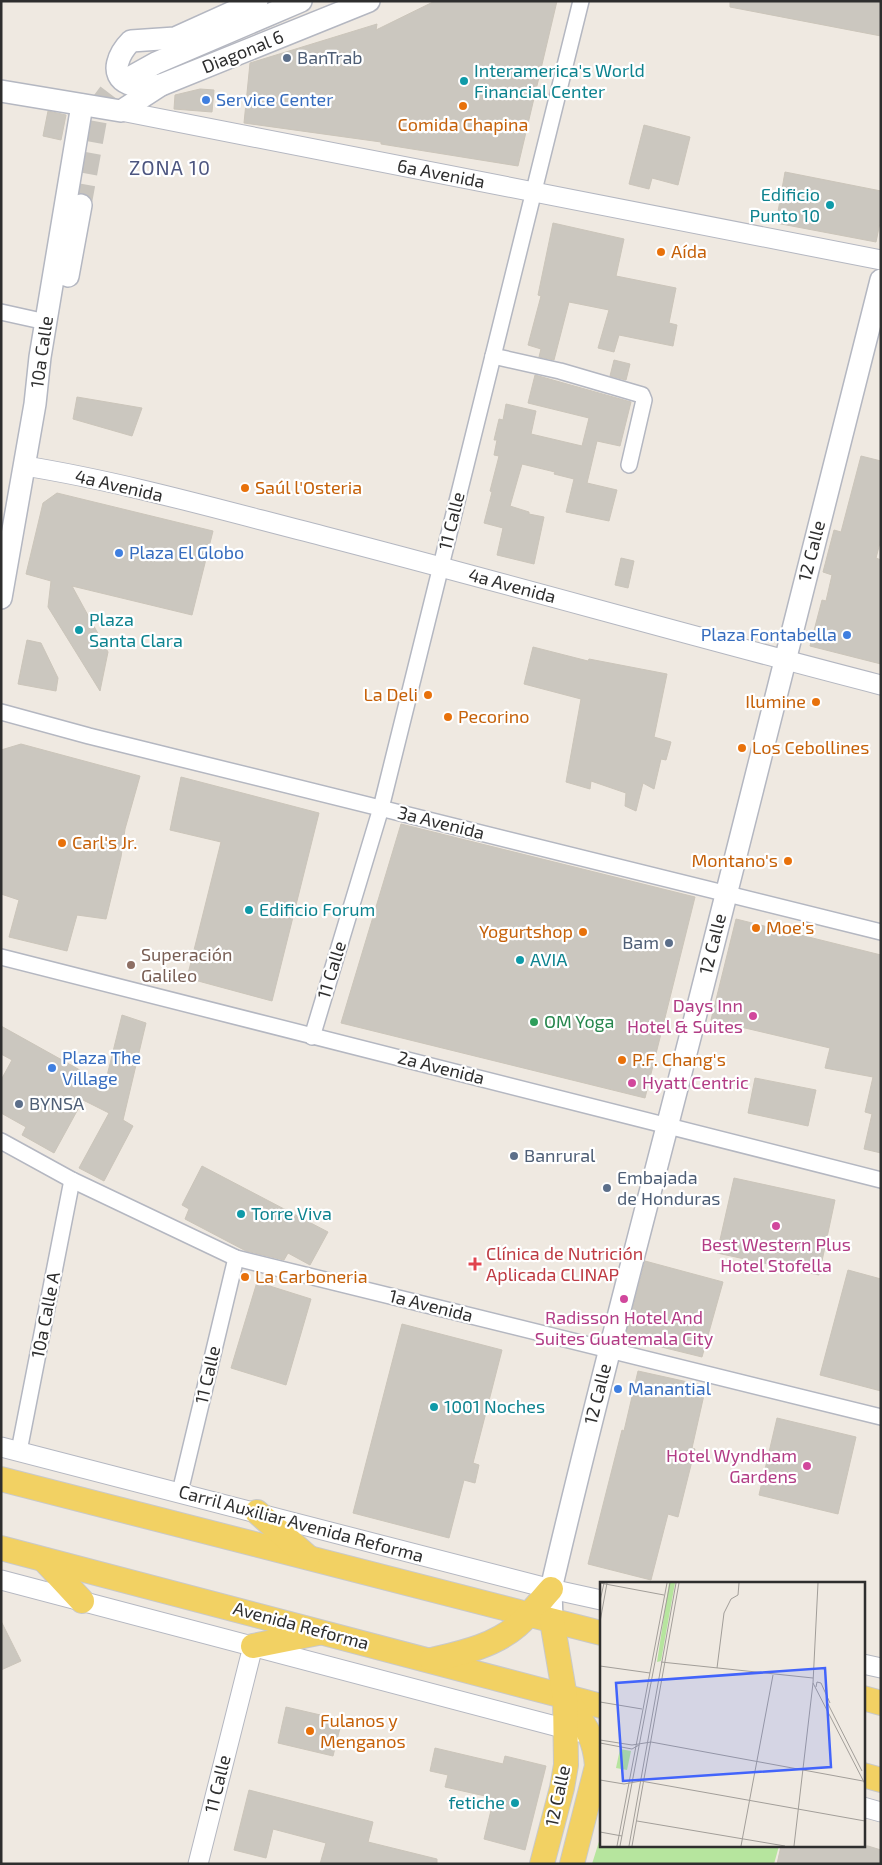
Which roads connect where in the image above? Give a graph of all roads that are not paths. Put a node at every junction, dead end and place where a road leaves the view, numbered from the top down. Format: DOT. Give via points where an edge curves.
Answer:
graph roads {
  1 [pos="256,1"];
  2 [pos="301,1"];
  3 [pos="369,1"];
  4 [pos="581,1"];
  5 [pos="128,78"];
  6 [pos="160,85"];
  7 [pos="1,91"];
  8 [pos="82,105"];
  9 [pos="121,111"];
  10 [pos="534,192"];
  11 [pos="81,205"];
  12 [pos="881,260"];
  13 [pos="881,280"];
  14 [pos="1,312"];
  15 [pos="46,322"];
  16 [pos="493,356"];
  17 [pos="35,404"];
  18 [pos="629,465"];
  19 [pos="25,466"];
  20 [pos="7,541"];
  21 [pos="441,567"];
  22 [pos="1,598"];
  23 [pos="784,660"];
  24 [pos="881,685"];
  25 [pos="1,712"];
  26 [pos="381,808"];
  27 [pos="726,893"];
  28 [pos="881,932"];
  29 [pos="1,958"];
  30 [pos="312,1038"];
  31 [pos="667,1125"];
  32 [pos="1,1141"];
  33 [pos="72,1180"];
  34 [pos="881,1180"];
  35 [pos="236,1258"];
  36 [pos="609,1351"];
  37 [pos="881,1417"];
  38 [pos="10,1449"];
  39 [pos="1,1479"];
  40 [pos="180,1492"];
  41 [pos="257,1512"];
  42 [pos="1,1548"];
  43 [pos="44,1560"];
  44 [pos="311,1560"];
  45 [pos="1,1580"];
  46 [pos="551,1589"];
  47 [pos="600,1600"];
  48 [pos="82,1601"];
  49 [pos="528,1615"];
  50 [pos="552,1621"];
  51 [pos="323,1632"];
  52 [pos="600,1633"];
  53 [pos="254,1646"];
  54 [pos="430,1661"];
  55 [pos="864,1664"];
  56 [pos="881,1668"];
  57 [pos="565,1697"];
  58 [pos="864,1698"];
  59 [pos="881,1703"];
  60 [pos="600,1706"];
  61 [pos="566,1729"];
  62 [pos="598,1732"];
  63 [pos="864,1775"];
  64 [pos="881,1780"];
  65 [pos="864,1807"];
  66 [pos="881,1812"];
  67 [pos="198,1864"];
  68 [pos="542,1864"];
  69 [pos="572,1864"];
  1 -- 6 [label="main road" via="175,38 131,41 118,60 121,77 130,84"];
  2 -- 5 [label="main road"];
  3 -- 6 [label="main road, Diagonal 6"];
  4 -- 10 [label="street, 11 Calle"];
  6 -- 9 [label="main road, Diagonal 6"];
  7 -- 8 [label="main road, 6a Avenida"];
  8 -- 9 [label="main road, 6a Avenida"];
  8 -- 15 [label="main road, 10a Calle"];
  9 -- 10 [label="street, 6a Avenida"];
  10 -- 12 [label="street, 6a Avenida"];
  10 -- 16 [label="street, 11 Calle"];
  11 -- 17 [label="main road" via="53,360"];
  13 -- 23 [label="main road, 12 Calle"];
  14 -- 15 [label="street"];
  15 -- 17 [label="main road, 10a Calle"];
  16 -- 18 [label="street" via="642,395 644,400"];
  16 -- 21 [label="street, 11 Calle"];
  17 -- 19 [label="main road, 10a Calle"];
  19 -- 20 [label="main road, 10a Calle"];
  19 -- 21 [label="street, 4a Avenida" via="236,514"];
  20 -- 22 [label="main road, 10a Calle"];
  21 -- 23 [label="street, 4a Avenida"];
  21 -- 26 [label="street, 11 Calle"];
  23 -- 24 [label="street, 4a Avenida"];
  23 -- 27 [label="main road, 12 Calle"];
  25 -- 26 [label="street, 3a Avenida"];
  26 -- 27 [label="street, 3a Avenida"];
  26 -- 30 [label="street, 11 Calle"];
  27 -- 28 [label="street, 3a Avenida"];
  27 -- 31 [label="main road, 12 Calle"];
  29 -- 30 [label="street, 2a Avenida"];
  30 -- 31 [label="street, 2a Avenida"];
  31 -- 34 [label="street, 2a Avenida"];
  31 -- 36 [label="main road, 12 Calle"];
  32 -- 33 [label="street, 1a Avenida"];
  33 -- 35 [label="street, 1a Avenida"];
  33 -- 38 [label="street, 10a Calle A"];
  35 -- 36 [label="street, 1a Avenida"];
  35 -- 40 [label="street, 11 Calle"];
  36 -- 37 [label="street, 1a Avenida"];
  36 -- 46 [label="main road, 12 Calle"];
  38 -- 40 [label="street, Carril Auxiliar Avenida Reforma"];
  39 -- 44 [label="main road"];
  40 -- 41 [label="street, Carril Auxiliar Avenida Reforma"];
  41 -- 44 [label="main road"];
  41 -- 46 [label="street, Carril Auxiliar Avenida Reforma"];
  42 -- 43 [label="main road, Avenida Reforma"];
  43 -- 48 [label="main road"];
  43 -- 51 [label="main road, Avenida Reforma"];
  44 -- 49 [label="main road"];
  45 -- 48 [label="street"];
  46 -- 47 [label="street, Carril Auxiliar Avenida Reforma"];
  46 -- 49 [label="main road"];
  46 -- 50 [label="main road, 12 Calle"];
  48 -- 53 [label="street"];
  49 -- 50 [label="main road"];
  49 -- 54 [label="main road" via="504,1636"];
  50 -- 52 [label="main road"];
  50 -- 57 [label="main road, 12 Calle"];
  51 -- 53 [label="main road"];
  51 -- 54 [label="main road, Avenida Reforma"];
  53 -- 61 [label="street"];
  53 -- 67 [label="street, 11 Calle"];
  54 -- 57 [label="main road, Avenida Reforma"];
  55 -- 56 [label="street"];
  57 -- 60 [label="main road, Avenida Reforma"];
  57 -- 61 [label="main road, 12 Calle"];
  57 -- 62 [label="main road, 12 Calle"];
  58 -- 59 [label="main road"];
  61 -- 62 [label="street"];
  61 -- 68 [label="main road, 12 Calle" via="562,1788"];
  62 -- 69 [label="main road, 12 Calle" via="597,1766"];
  63 -- 64 [label="main road"];
  65 -- 66 [label="street"];
}
